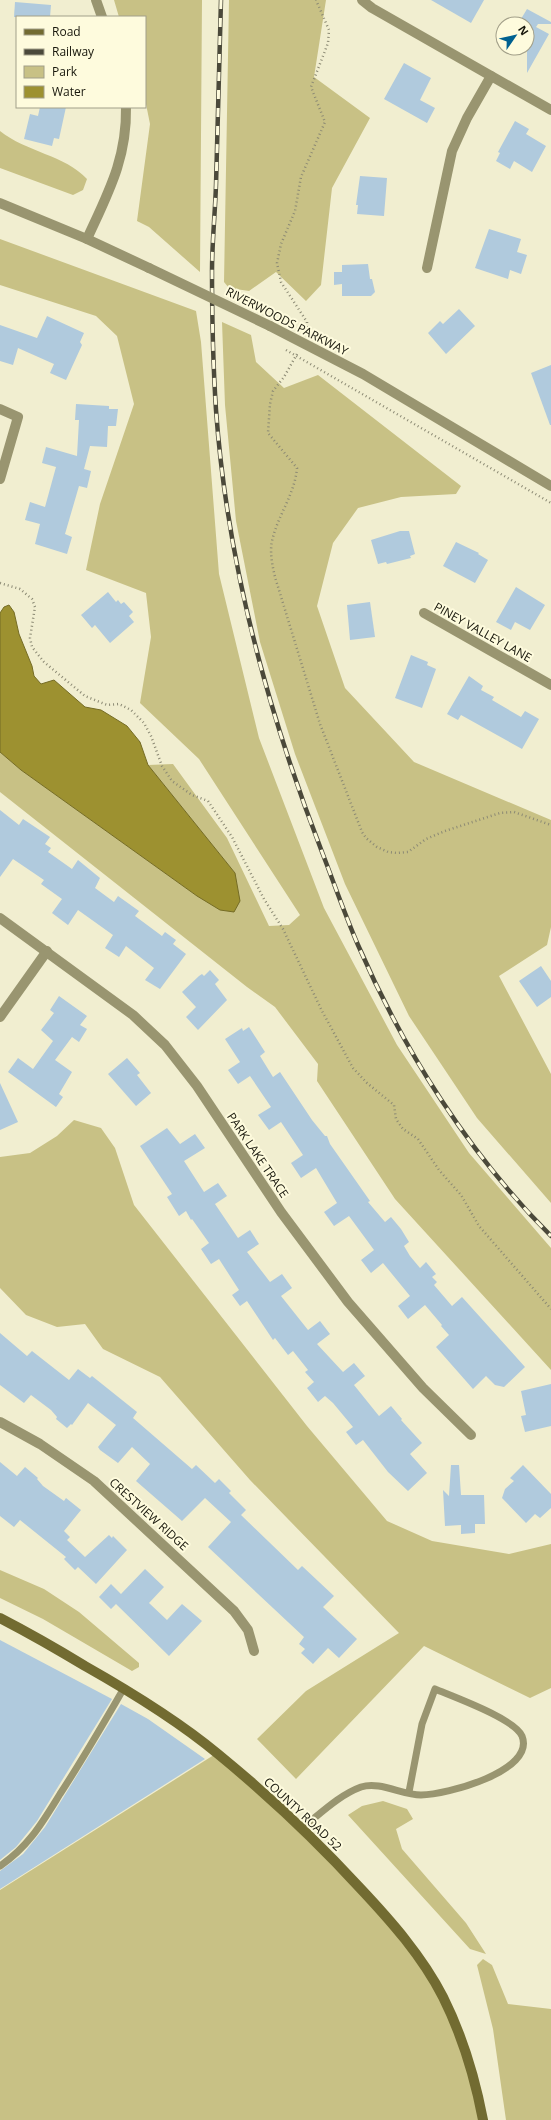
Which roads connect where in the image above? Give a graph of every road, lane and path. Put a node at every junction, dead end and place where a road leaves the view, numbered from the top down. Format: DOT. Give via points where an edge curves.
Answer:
graph roads {
  1 [pos="96,0"];
  2 [pos="316,0"];
  3 [pos="362,0"];
  4 [pos="102,16"];
  5 [pos="490,76"];
  6 [pos="126,108"];
  7 [pos="551,110"];
  8 [pos="0,204"];
  9 [pos="87,239"];
  10 [pos="427,268"];
  11 [pos="303,342"];
  12 [pos="283,348"];
  13 [pos="296,356"];
  14 [pos="0,409"];
  15 [pos="0,480"];
  16 [pos="551,486"];
  17 [pos="551,503"];
  18 [pos="0,583"];
  19 [pos="424,613"];
  20 [pos="551,685"];
  21 [pos="551,825"];
  22 [pos="0,918"];
  23 [pos="47,951"];
  24 [pos="0,1017"];
  25 [pos="551,1309"];
  26 [pos="0,1422"];
  27 [pos="471,1435"];
  28 [pos="0,1618"];
  29 [pos="254,1651"];
  30 [pos="124,1688"];
  31 [pos="409,1792"];
  32 [pos="302,1828"];
  33 [pos="0,1866"];
  34 [pos="483,2120"];
  1 -- 4 [label="street"];
  2 -- 11 [label="path" via="329,30 328,43 311,87 325,122 301,177 295,211 281,244 277,263 281,282 307,322 308,329"];
  3 -- 5 [label="street"];
  5 -- 7 [label="street"];
  5 -- 10 [label="street" via="452,151"];
  6 -- 9 [label="street" via="121,160"];
  8 -- 9 [label="street, RIVERWOODS PARKWAY"];
  9 -- 11 [label="street, RIVERWOODS PARKWAY, bridge"];
  11 -- 13 [label="path"];
  11 -- 16 [label="street, RIVERWOODS PARKWAY" via="376,382"];
  12 -- 13 [label="path"];
  13 -- 17 [label="path"];
  13 -- 21 [label="path" via="273,391 270,404 268,433 297,468 291,491 272,538 271,556 275,577 320,724 362,832 377,847 397,853 408,852 426,839 445,831 500,814 514,812"];
  14 -- 15 [label="street" via="18,418"];
  18 -- 25 [label="path" via="20,589 32,599 35,608 30,638 32,647 44,662 85,696 107,705 119,704 131,710 144,723 162,766 172,781 192,795 208,801 232,837 264,898 284,929 352,1068 367,1084 394,1105 396,1119 403,1129 418,1139 439,1170 461,1195 479,1226"];
  19 -- 20 [label="street, PINEY VALLEY LANE"];
  22 -- 23 [label="street, PARK LAKE TRACE"];
  23 -- 24 [label="street"];
  23 -- 27 [label="street, PARK LAKE TRACE" via="133,1015 165,1045 197,1086 280,1212 344,1296 423,1388"];
  26 -- 29 [label="street, CRESTVIEW RIDGE" via="67,1462 119,1503 234,1611 248,1630"];
  28 -- 30 [label="main road, COUNTY ROAD 52"];
  30 -- 32 [label="main road, COUNTY ROAD 52" via="217,1754"];
  30 -- 33 [label="lane" via="31,1840"];
  31 -- 31 [label="lane" via="420,1795 464,1788 496,1773 515,1762 523,1750 522,1735 510,1722 435,1689 422,1724"];
  31 -- 32 [label="lane" via="362,1787 337,1800"];
  32 -- 34 [label="main road, COUNTY ROAD 52" via="381,1910 431,1976 458,2031 472,2073"];
}
